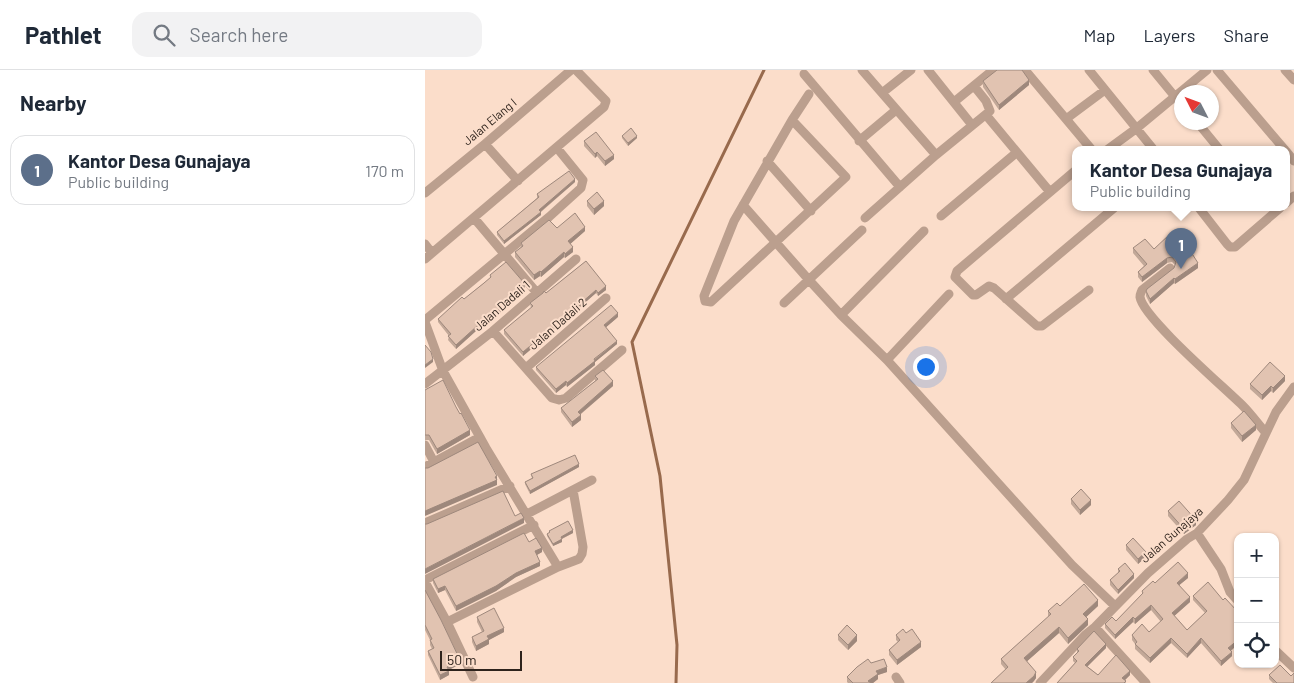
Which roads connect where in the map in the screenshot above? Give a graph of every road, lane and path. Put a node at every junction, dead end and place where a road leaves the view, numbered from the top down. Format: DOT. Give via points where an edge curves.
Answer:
graph roads {
  1 [pos="571,70"];
  2 [pos="576,70"];
  3 [pos="862,70"];
  4 [pos="911,70"];
  5 [pos="928,70"];
  6 [pos="1025,70"];
  7 [pos="1089,70"];
  8 [pos="1153,70"];
  9 [pos="1207,70"];
  10 [pos="1217,70"];
  11 [pos="1285,70"];
  12 [pos="990,71"];
  13 [pos="804,74"];
  14 [pos="1294,80"];
  15 [pos="1192,85"];
  16 [pos="973,86"];
  17 [pos="1105,90"];
  18 [pos="882,92"];
  19 [pos="809,94"];
  20 [pos="1174,95"];
  21 [pos="954,102"];
  22 [pos="1174,103"];
  23 [pos="896,110"];
  24 [pos="985,115"];
  25 [pos="1067,119"];
  26 [pos="792,120"];
  27 [pos="972,126"];
  28 [pos="1137,128"];
  29 [pos="1204,130"];
  30 [pos="859,141"];
  31 [pos="485,144"];
  32 [pos="1089,146"];
  33 [pos="1112,146"];
  34 [pos="1151,146"];
  35 [pos="1217,146"];
  36 [pos="1282,146"];
  37 [pos="557,148"];
  38 [pos="1016,153"];
  39 [pos="936,155"];
  40 [pos="767,161"];
  41 [pos="1072,173"];
  42 [pos="518,181"];
  43 [pos="900,187"];
  44 [pos="1050,192"];
  45 [pos="425,193"];
  46 [pos="743,205"];
  47 [pos="811,211"];
  48 [pos="1110,211"];
  49 [pos="1201,211"];
  50 [pos="1273,211"];
  51 [pos="941,216"];
  52 [pos="474,218"];
  53 [pos="865,218"];
  54 [pos="862,230"];
  55 [pos="924,231"];
  56 [pos="425,244"];
  57 [pos="776,244"];
  58 [pos="505,254"];
  59 [pos="429,256"];
  60 [pos="576,259"];
  61 [pos="1170,268"];
  62 [pos="809,280"];
  63 [pos="1089,290"];
  64 [pos="537,293"];
  65 [pos="949,294"];
  66 [pos="606,298"];
  67 [pos="1006,299"];
  68 [pos="784,303"];
  69 [pos="841,315"];
  70 [pos="425,321"];
  71 [pos="493,331"];
  72 [pos="622,350"];
  73 [pos="887,360"];
  74 [pos="526,368"];
  75 [pos="443,371"];
  76 [pos="425,384"];
  77 [pos="1294,387"];
  78 [pos="1265,433"];
  79 [pos="480,436"];
  80 [pos="425,445"];
  81 [pos="434,462"];
  82 [pos="425,467"];
  83 [pos="592,480"];
  84 [pos="510,486"];
  85 [pos="573,490"];
  86 [pos="527,514"];
  87 [pos="425,523"];
  88 [pos="534,526"];
  89 [pos="1197,533"];
  90 [pos="558,568"];
  91 [pos="425,581"];
  92 [pos="1234,596"];
  93 [pos="1115,606"];
  94 [pos="447,622"];
  95 [pos="1095,627"];
  96 [pos="1279,654"];
  97 [pos="1294,668"];
  98 [pos="473,677"];
  99 [pos="1040,683"];
  100 [pos="1146,683"];
  1 -- 31 [label="street, Jalan Elang I"];
  2 -- 37 [label="street" via="605,104"];
  3 -- 18 [label="street"];
  4 -- 18 [label="street"];
  5 -- 21 [label="street"];
  6 -- 25 [label="street"];
  7 -- 17 [label="street"];
  8 -- 20 [label="street"];
  9 -- 15 [label="street"];
  10 -- 36 [label="street"];
  11 -- 14 [label="street"];
  12 -- 16 [label="street"];
  13 -- 30 [label="street"];
  16 -- 21 [label="street"];
  16 -- 24 [label="street" via="989,106 990,110"];
  17 -- 25 [label="street"];
  17 -- 28 [label="street"];
  18 -- 23 [label="street"];
  19 -- 26 [label="street"];
  21 -- 27 [label="street"];
  22 -- 28 [label="street"];
  23 -- 30 [label="street"];
  23 -- 39 [label="street"];
  24 -- 27 [label="street"];
  24 -- 38 [label="street"];
  25 -- 32 [label="street"];
  26 -- 40 [label="street"];
  26 -- 47 [label="street" via="847,177"];
  27 -- 39 [label="street"];
  28 -- 33 [label="street"];
  28 -- 34 [label="street"];
  29 -- 35 [label="street"];
  30 -- 43 [label="street"];
  31 -- 42 [label="street"];
  31 -- 45 [label="street, Jalan Elang I"];
  37 -- 42 [label="street"];
  37 -- 58 [label="street" via="583,180 581,188"];
  38 -- 44 [label="street"];
  38 -- 51 [label="street"];
  39 -- 43 [label="street"];
  40 -- 46 [label="street"];
  40 -- 47 [label="street"];
  41 -- 44 [label="street"];
  42 -- 52 [label="street"];
  43 -- 53 [label="street"];
  44 -- 67 [label="street" via="955,274 973,295 989,286"];
  46 -- 57 [label="street"];
  46 -- 57 [label="street" via="704,296 705,301 711,302"];
  47 -- 57 [label="street"];
  48 -- 67 [label="street"];
  49 -- 50 [label="street" via="1230,247 1235,247"];
  52 -- 58 [label="street"];
  52 -- 59 [label="street"];
  54 -- 62 [label="street"];
  55 -- 69 [label="street"];
  56 -- 59 [label="street"];
  57 -- 62 [label="street"];
  58 -- 64 [label="street"];
  58 -- 70 [label="street"];
  60 -- 64 [label="street, Jalan Dadali 1"];
  61 -- 78 [label="street" via="1142,290 1140,299 1150,315 1244,407"];
  62 -- 68 [label="street"];
  62 -- 69 [label="street"];
  63 -- 67 [label="street" via="1042,326 1034,324"];
  64 -- 71 [label="street, Jalan Dadali 1"];
  65 -- 73 [label="street"];
  66 -- 74 [label="street, Jalan Dadali 2"];
  69 -- 73 [label="street"];
  70 -- 75 [label="street"];
  71 -- 74 [label="street"];
  71 -- 75 [label="street, Jalan Dadali 1"];
  72 -- 74 [label="street" via="566,398 559,400 551,398"];
  73 -- 93 [label="street" via="1072,565"];
  75 -- 76 [label="street, Jalan Dadali 1"];
  75 -- 79 [label="street"];
  77 -- 78 [label="street, Jalan Gunajaya"];
  78 -- 89 [label="street, Jalan Gunajaya" via="1244,480"];
  79 -- 81 [label="street"];
  79 -- 84 [label="street"];
  80 -- 81 [label="street"];
  81 -- 82 [label="street"];
  83 -- 85 [label="street"];
  84 -- 86 [label="street"];
  84 -- 87 [label="street"];
  85 -- 86 [label="street"];
  85 -- 90 [label="street" via="582,554 579,559"];
  86 -- 88 [label="street"];
  88 -- 90 [label="street"];
  88 -- 91 [label="street"];
  89 -- 92 [label="street" via="1221,569"];
  89 -- 93 [label="street, Jalan Gunajaya" via="1148,573"];
  90 -- 94 [label="street"];
  91 -- 94 [label="street"];
  93 -- 95 [label="street, Jalan Gunajaya"];
  94 -- 98 [label="street"];
  95 -- 99 [label="street, Jalan Gunajaya"];
  95 -- 100 [label="street"];
  96 -- 97 [label="street"];
}
